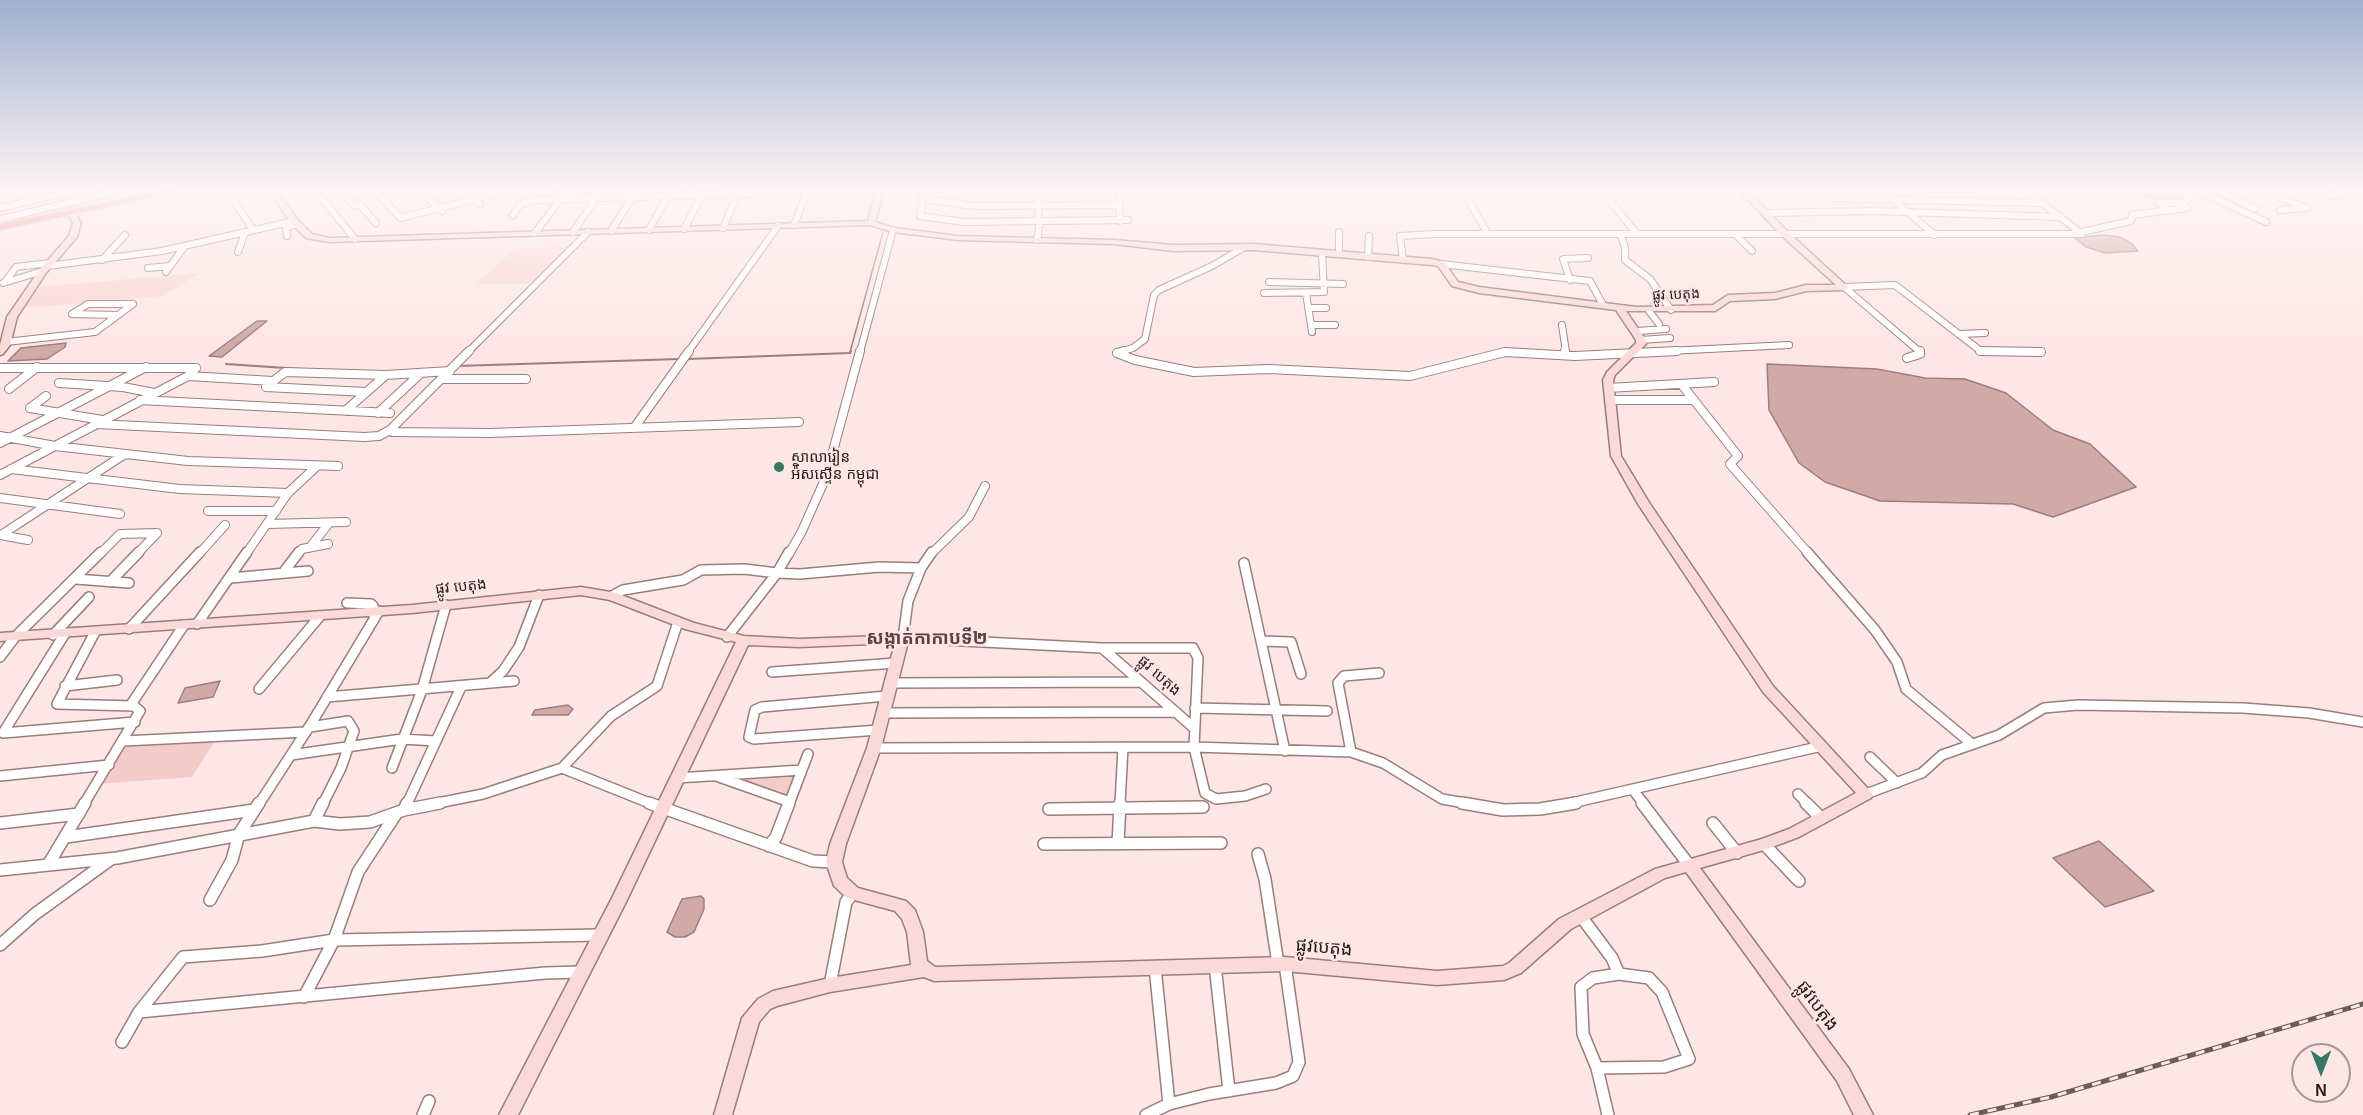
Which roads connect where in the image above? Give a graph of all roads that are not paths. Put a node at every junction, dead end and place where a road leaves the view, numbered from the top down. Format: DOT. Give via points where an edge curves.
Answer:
graph roads {
  1 [pos="68,242"];
  2 [pos="118,242"];
  3 [pos="204,242"];
  4 [pos="241,242"];
  5 [pos="578,242"];
  6 [pos="767,242"];
  7 [pos="890,242"];
  8 [pos="1114,242"];
  9 [pos="1338,242"];
  10 [pos="1369,242"];
  11 [pos="1401,242"];
  12 [pos="1623,242"];
  13 [pos="1743,242"];
  14 [pos="1794,242"];
  15 [pos="156,243"];
  16 [pos="184,247"];
  17 [pos="1243,248"];
  18 [pos="1752,251"];
  19 [pos="238,252"];
  20 [pos="152,253"];
  21 [pos="1322,253"];
  22 [pos="1339,254"];
  23 [pos="1368,257"];
  24 [pos="1588,258"];
  25 [pos="101,260"];
  26 [pos="1403,260"];
  27 [pos="1441,264"];
  28 [pos="47,266"];
  29 [pos="148,268"];
  30 [pos="1570,280"];
  31 [pos="1269,282"];
  32 [pos="2,283"];
  33 [pos="1324,283"];
  34 [pos="1343,284"];
  35 [pos="1844,287"];
  36 [pos="1264,293"];
  37 [pos="1306,293"];
  38 [pos="1602,305"];
  39 [pos="1308,308"];
  40 [pos="1326,308"];
  41 [pos="1619,308"];
  42 [pos="1671,310"];
  43 [pos="1649,311"];
  44 [pos="118,315"];
  45 [pos="1659,324"];
  46 [pos="1335,325"];
  47 [pos="1562,325"];
  48 [pos="1666,329"];
  49 [pos="1985,333"];
  50 [pos="1960,334"];
  51 [pos="1639,336"];
  52 [pos="1670,338"];
  53 [pos="6,342"];
  54 [pos="1789,345"];
  55 [pos="0,352"];
  56 [pos="2041,352"];
  57 [pos="1631,353"];
  58 [pos="1566,356"];
  59 [pos="1907,358"];
  60 [pos="146,366"];
  61 [pos="37,367"];
  62 [pos="0,368"];
  63 [pos="453,368"];
  64 [pos="421,374"];
  65 [pos="386,375"];
  66 [pos="188,376"];
  67 [pos="443,379"];
  68 [pos="526,379"];
  69 [pos="273,381"];
  70 [pos="1714,382"];
  71 [pos="59,383"];
  72 [pos="1682,385"];
  73 [pos="110,386"];
  74 [pos="9,388"];
  75 [pos="366,392"];
  76 [pos="154,393"];
  77 [pos="1609,394"];
  78 [pos="46,396"];
  79 [pos="140,400"];
  80 [pos="1694,400"];
  81 [pos="345,411"];
  82 [pos="59,412"];
  83 [pos="378,413"];
  84 [pos="390,414"];
  85 [pos="99,422"];
  86 [pos="799,422"];
  87 [pos="634,428"];
  88 [pos="390,430"];
  89 [pos="0,436"];
  90 [pos="10,438"];
  91 [pos="0,443"];
  92 [pos="55,446"];
  93 [pos="125,454"];
  94 [pos="317,466"];
  95 [pos="338,466"];
  96 [pos="4,472"];
  97 [pos="87,479"];
  98 [pos="985,486"];
  99 [pos="288,493"];
  100 [pos="0,498"];
  101 [pos="45,506"];
  102 [pos="208,511"];
  103 [pos="276,511"];
  104 [pos="120,514"];
  105 [pos="346,522"];
  106 [pos="329,523"];
  107 [pos="267,524"];
  108 [pos="225,525"];
  109 [pos="1,535"];
  110 [pos="28,540"];
  111 [pos="328,544"];
  112 [pos="311,546"];
  113 [pos="1244,563"];
  114 [pos="921,568"];
  115 [pos="308,571"];
  116 [pos="283,573"];
  117 [pos="777,573"];
  118 [pos="231,578"];
  119 [pos="76,579"];
  120 [pos="110,582"];
  121 [pos="129,583"];
  122 [pos="539,595"];
  123 [pos="612,596"];
  124 [pos="89,597"];
  125 [pos="347,603"];
  126 [pos="446,605"];
  127 [pos="374,612"];
  128 [pos="320,616"];
  129 [pos="678,622"];
  130 [pos="191,625"];
  131 [pos="129,629"];
  132 [pos="95,632"];
  133 [pos="58,635"];
  134 [pos="15,637"];
  135 [pos="727,637"];
  136 [pos="0,638"];
  137 [pos="903,638"];
  138 [pos="744,640"];
  139 [pos="1262,641"];
  140 [pos="1102,648"];
  141 [pos="0,657"];
  142 [pos="896,663"];
  143 [pos="772,672"];
  144 [pos="1379,673"];
  145 [pos="1301,674"];
  146 [pos="117,680"];
  147 [pos="514,681"];
  148 [pos="1140,682"];
  149 [pos="490,683"];
  150 [pos="65,686"];
  151 [pos="461,687"];
  152 [pos="259,689"];
  153 [pos="422,690"];
  154 [pos="889,690"];
  155 [pos="327,697"];
  156 [pos="130,706"];
  157 [pos="1195,708"];
  158 [pos="1275,709"];
  159 [pos="1327,711"];
  160 [pos="1174,712"];
  161 [pos="883,713"];
  162 [pos="135,722"];
  163 [pos="2363,722"];
  164 [pos="1194,728"];
  165 [pos="308,729"];
  166 [pos="879,730"];
  167 [pos="402,739"];
  168 [pos="124,741"];
  169 [pos="436,741"];
  170 [pos="1972,744"];
  171 [pos="350,746"];
  172 [pos="1822,746"];
  173 [pos="1123,747"];
  174 [pos="1194,747"];
  175 [pos="874,748"];
  176 [pos="1285,751"];
  177 [pos="1352,752"];
  178 [pos="808,754"];
  179 [pos="291,755"];
  180 [pos="1870,757"];
  181 [pos="109,765"];
  182 [pos="392,768"];
  183 [pos="562,768"];
  184 [pos="802,770"];
  185 [pos="0,776"];
  186 [pos="716,776"];
  187 [pos="677,778"];
  188 [pos="1897,783"];
  189 [pos="1266,789"];
  190 [pos="1633,790"];
  191 [pos="1798,794"];
  192 [pos="1866,794"];
  193 [pos="790,802"];
  194 [pos="1203,807"];
  195 [pos="662,808"];
  196 [pos="1119,808"];
  197 [pos="1049,809"];
  198 [pos="254,810"];
  199 [pos="400,812"];
  200 [pos="80,814"];
  201 [pos="1820,818"];
  202 [pos="314,821"];
  203 [pos="0,823"];
  204 [pos="1713,823"];
  205 [pos="239,834"];
  206 [pos="66,837"];
  207 [pos="1221,843"];
  208 [pos="1044,844"];
  209 [pos="1118,844"];
  210 [pos="1764,844"];
  211 [pos="769,846"];
  212 [pos="1737,853"];
  213 [pos="1258,854"];
  214 [pos="112,858"];
  215 [pos="834,862"];
  216 [pos="48,865"];
  217 [pos="1689,865"];
  218 [pos="0,870"];
  219 [pos="1799,881"];
  220 [pos="853,893"];
  221 [pos="210,900"];
  222 [pos="1580,915"];
  223 [pos="600,936"];
  224 [pos="334,940"];
  225 [pos="0,945"];
  226 [pos="1215,964"];
  227 [pos="1282,964"];
  228 [pos="1155,967"];
  229 [pos="924,970"];
  230 [pos="580,972"];
  231 [pos="1619,974"];
  232 [pos="830,986"];
  233 [pos="304,997"];
  234 [pos="139,1012"];
  235 [pos="122,1042"];
  236 [pos="1597,1068"];
  237 [pos="1229,1091"];
  238 [pos="429,1101"];
  239 [pos="1169,1104"];
  240 [pos="423,1115"];
  241 [pos="508,1115"];
  242 [pos="723,1115"];
  243 [pos="1146,1115"];
  244 [pos="1608,1115"];
  245 [pos="1864,1115"];
  1 -- 28 [label="street"];
  2 -- 25 [label="street"];
  3 -- 16 [label="street"];
  4 -- 19 [label="street"];
  5 -- 63 [label="street"];
  6 -- 87 [label="street"];
  7 -- 117 [label="street" via="826,477 802,531"];
  8 -- 17 [label="street" via="1173,248"];
  9 -- 22 [label="street"];
  10 -- 23 [label="street"];
  11 -- 26 [label="street"];
  12 -- 42 [label="street" via="1625,260 1650,279"];
  13 -- 18 [label="street"];
  14 -- 35 [label="street"];
  15 -- 20 [label="street"];
  16 -- 20 [label="street"];
  16 -- 29 [label="street" via="168,269"];
  17 -- 21 [label="street"];
  17 -- 58 [label="street" via="1159,290 1154,295 1145,339 1117,353 1194,372 1268,369 1383,376 1426,374 1505,352"];
  20 -- 25 [label="street"];
  21 -- 22 [label="street"];
  21 -- 33 [label="street"];
  22 -- 23 [label="street"];
  23 -- 26 [label="street"];
  24 -- 30 [label="street" via="1563,259"];
  25 -- 28 [label="street"];
  26 -- 27 [label="street"];
  27 -- 30 [label="street"];
  27 -- 38 [label="street, ផ្លូវ បេតុង" via="1452,281 1461,286 1520,297"];
  28 -- 32 [label="street"];
  28 -- 32 [label="street" via="16,267"];
  28 -- 53 [label="street" via="12,317"];
  30 -- 38 [label="street" via="1592,282"];
  31 -- 33 [label="street"];
  33 -- 34 [label="street"];
  33 -- 37 [label="street" via="1324,292"];
  35 -- 42 [label="street, ផ្លូវ បេតុង" via="1806,288 1772,297 1728,298 1714,308"];
  35 -- 50 [label="street, ផ្លូវ បេតុង" via="1895,285"];
  35 -- 59 [label="street" via="1920,350 1920,354"];
  36 -- 37 [label="street"];
  37 -- 39 [label="street"];
  38 -- 41 [label="street, ផ្លូវ បេតុង"];
  39 -- 40 [label="street"];
  39 -- 46 [label="street" via="1312,328"];
  41 -- 43 [label="street, ផ្លូវ បេតុង"];
  41 -- 51 [label="street"];
  42 -- 43 [label="street, ផ្លូវ បេតុង"];
  43 -- 45 [label="street"];
  44 -- 44 [label="street" via="133,303 88,304 72,314"];
  44 -- 53 [label="street" via="95,332"];
  47 -- 58 [label="street"];
  48 -- 51 [label="street"];
  49 -- 50 [label="street"];
  50 -- 56 [label="street, ផ្លូវ បេតុង" via="1982,352"];
  51 -- 52 [label="street"];
  51 -- 57 [label="street"];
  53 -- 55 [label="street"];
  54 -- 57 [label="street"];
  57 -- 58 [label="street"];
  57 -- 77 [label="street" via="1610,375"];
  60 -- 61 [label="street"];
  60 -- 66 [label="street" via="196,368"];
  60 -- 73 [label="street"];
  61 -- 62 [label="street"];
  61 -- 74 [label="street"];
  63 -- 64 [label="street"];
  63 -- 67 [label="street"];
  64 -- 65 [label="street"];
  64 -- 83 [label="street"];
  65 -- 69 [label="street" via="287,372"];
  65 -- 75 [label="street"];
  66 -- 69 [label="street"];
  66 -- 76 [label="street"];
  67 -- 68 [label="street"];
  67 -- 88 [label="street"];
  69 -- 75 [label="street" via="267,388"];
  70 -- 72 [label="street"];
  71 -- 73 [label="street"];
  72 -- 77 [label="street"];
  72 -- 80 [label="street"];
  73 -- 76 [label="street"];
  73 -- 82 [label="street"];
  75 -- 81 [label="street"];
  76 -- 79 [label="street"];
  77 -- 80 [label="street"];
  77 -- 172 [label="street" via="1616,456 1633,487 1768,689"];
  78 -- 82 [label="street" via="30,408"];
  79 -- 81 [label="street"];
  79 -- 85 [label="street"];
  80 -- 170 [label="street" via="1738,456 1730,464 1875,630 1897,662 1906,689"];
  81 -- 83 [label="street"];
  82 -- 85 [label="street"];
  82 -- 90 [label="street"];
  83 -- 84 [label="street"];
  85 -- 88 [label="street" via="364,437"];
  85 -- 92 [label="street"];
  86 -- 87 [label="street"];
  87 -- 88 [label="street" via="484,433"];
  89 -- 90 [label="street"];
  90 -- 91 [label="street"];
  90 -- 92 [label="street"];
  92 -- 93 [label="street"];
  92 -- 96 [label="street"];
  93 -- 94 [label="street" via="188,461"];
  93 -- 97 [label="street"];
  94 -- 95 [label="street"];
  94 -- 99 [label="street"];
  96 -- 97 [label="street"];
  97 -- 99 [label="street" via="180,489"];
  97 -- 101 [label="street"];
  98 -- 114 [label="street" via="969,517"];
  99 -- 103 [label="street"];
  100 -- 101 [label="street"];
  101 -- 104 [label="street"];
  101 -- 109 [label="street"];
  102 -- 103 [label="street"];
  103 -- 107 [label="street"];
  105 -- 106 [label="street"];
  106 -- 107 [label="street"];
  106 -- 112 [label="street"];
  107 -- 118 [label="street"];
  108 -- 131 [label="street"];
  109 -- 110 [label="street"];
  111 -- 112 [label="street"];
  112 -- 116 [label="street" via="299,551"];
  113 -- 139 [label="street"];
  114 -- 117 [label="street"];
  114 -- 137 [label="street" via="908,601"];
  115 -- 116 [label="street"];
  116 -- 118 [label="street"];
  117 -- 123 [label="street" via="701,570 683,580 623,590"];
  117 -- 135 [label="street"];
  118 -- 130 [label="street"];
  119 -- 120 [label="street"];
  119 -- 120 [label="street" via="121,532 157,533"];
  119 -- 134 [label="street"];
  120 -- 121 [label="street"];
  122 -- 123 [label="street, ផ្លូវ បេតុង" via="581,591"];
  122 -- 126 [label="street, ផ្លូវ បេតុង"];
  122 -- 149 [label="street" via="519,647"];
  123 -- 129 [label="street, ផ្លូវ បេតុង"];
  124 -- 133 [label="street"];
  125 -- 127 [label="street" via="371,604"];
  126 -- 127 [label="street, ផ្លូវ បេតុង"];
  126 -- 153 [label="street"];
  127 -- 128 [label="street, ផ្លូវ បេតុង"];
  127 -- 155 [label="street"];
  128 -- 130 [label="street, ផ្លូវ បេតុង"];
  128 -- 152 [label="street"];
  129 -- 135 [label="street, ផ្លូវ បេតុង"];
  129 -- 183 [label="street" via="657,686 611,716"];
  130 -- 131 [label="street, ផ្លូវ បេតុង"];
  130 -- 156 [label="street"];
  131 -- 132 [label="street, ផ្លូវ បេតុង"];
  132 -- 133 [label="street, ផ្លូវ បេតុង"];
  132 -- 150 [label="street"];
  133 -- 134 [label="street, ផ្លូវ បេតុង"];
  133 -- 162 [label="street" via="3,733"];
  134 -- 136 [label="street, ផ្លូវ បេតុង"];
  134 -- 141 [label="street"];
  135 -- 138 [label="street, ផ្លូវ បេតុង"];
  137 -- 138 [label="street, ផ្លូវ បេតុង" via="799,643"];
  137 -- 140 [label="street"];
  137 -- 142 [label="street"];
  138 -- 187 [label="street"];
  139 -- 145 [label="street" via="1291,642"];
  139 -- 158 [label="street"];
  140 -- 148 [label="street, ផ្លូវ បេតុង"];
  140 -- 157 [label="street" via="1193,648 1198,658"];
  142 -- 143 [label="street"];
  142 -- 154 [label="street"];
  144 -- 177 [label="street" via="1344,676 1338,683"];
  146 -- 150 [label="street"];
  147 -- 149 [label="street"];
  148 -- 154 [label="street"];
  148 -- 160 [label="street, ផ្លូវ បេតុង"];
  149 -- 151 [label="street"];
  150 -- 156 [label="street" via="57,704"];
  151 -- 153 [label="street"];
  151 -- 169 [label="street"];
  153 -- 155 [label="street"];
  153 -- 167 [label="street"];
  154 -- 161 [label="street"];
  154 -- 166 [label="street" via="758,708 749,737"];
  155 -- 165 [label="street"];
  156 -- 162 [label="street" via="140,711"];
  157 -- 158 [label="street"];
  157 -- 164 [label="street"];
  158 -- 159 [label="street"];
  158 -- 176 [label="street"];
  160 -- 161 [label="street"];
  160 -- 164 [label="street, ផ្លូវ បេតុង"];
  161 -- 166 [label="street"];
  162 -- 168 [label="street"];
  163 -- 170 [label="street" via="2243,708 2078,705 2044,708 1999,735"];
  164 -- 174 [label="street"];
  165 -- 168 [label="street"];
  165 -- 171 [label="street" via="348,721 354,731"];
  165 -- 179 [label="street"];
  166 -- 175 [label="street"];
  167 -- 169 [label="street"];
  167 -- 171 [label="street"];
  167 -- 182 [label="street"];
  168 -- 181 [label="street"];
  169 -- 199 [label="street"];
  170 -- 188 [label="street" via="1942,755 1922,773"];
  171 -- 179 [label="street"];
  171 -- 202 [label="street"];
  172 -- 190 [label="street"];
  172 -- 192 [label="street"];
  173 -- 174 [label="street"];
  173 -- 175 [label="street"];
  173 -- 196 [label="street"];
  174 -- 176 [label="street"];
  174 -- 189 [label="street" via="1205,793 1210,798 1245,796"];
  175 -- 215 [label="street"];
  176 -- 177 [label="street"];
  177 -- 190 [label="street" via="1383,763 1442,799 1503,810 1540,809"];
  178 -- 184 [label="street"];
  179 -- 198 [label="street"];
  180 -- 188 [label="street"];
  181 -- 185 [label="street"];
  181 -- 200 [label="street"];
  183 -- 195 [label="street"];
  183 -- 199 [label="street" via="483,794"];
  184 -- 186 [label="street"];
  184 -- 193 [label="street"];
  186 -- 187 [label="street"];
  186 -- 193 [label="street"];
  187 -- 195 [label="street"];
  188 -- 192 [label="street"];
  190 -- 217 [label="street, ផ្លូវបេតុង"];
  191 -- 201 [label="street"];
  192 -- 201 [label="street, ផ្លូវបេតុង"];
  193 -- 211 [label="street"];
  194 -- 196 [label="street"];
  195 -- 211 [label="street"];
  195 -- 223 [label="street"];
  196 -- 197 [label="street"];
  196 -- 209 [label="street"];
  198 -- 205 [label="street"];
  198 -- 206 [label="street"];
  199 -- 202 [label="street" via="357,823"];
  199 -- 224 [label="street" via="358,872"];
  200 -- 203 [label="street"];
  200 -- 206 [label="street"];
  201 -- 210 [label="street, ផ្លូវបេតុង"];
  202 -- 205 [label="street"];
  204 -- 212 [label="street"];
  205 -- 214 [label="street"];
  205 -- 221 [label="street" via="231,860"];
  206 -- 216 [label="street"];
  207 -- 209 [label="street"];
  208 -- 209 [label="street"];
  210 -- 212 [label="street, ផ្លូវបេតុង"];
  210 -- 219 [label="street"];
  211 -- 215 [label="street" via="813,861"];
  212 -- 217 [label="street, ផ្លូវបេតុង"];
  213 -- 227 [label="street"];
  214 -- 216 [label="street"];
  214 -- 225 [label="street" via="35,914"];
  215 -- 220 [label="street" via="840,881"];
  216 -- 218 [label="street"];
  217 -- 222 [label="street, ផ្លូវបេតុង" via="1661,873"];
  217 -- 245 [label="street, ផ្លូវបេតុង" via="1843,1075"];
  220 -- 229 [label="street" via="900,906 909,915"];
  220 -- 232 [label="street" via="846,902"];
  222 -- 227 [label="street, ផ្លូវបេតុង" via="1515,968 1492,975 1437,978"];
  222 -- 231 [label="street"];
  223 -- 224 [label="street"];
  223 -- 230 [label="street"];
  224 -- 233 [label="street"];
  224 -- 234 [label="street" via="183,957"];
  226 -- 227 [label="street, ផ្លូវបេតុង"];
  226 -- 228 [label="street, ផ្លូវបេតុង"];
  226 -- 237 [label="street"];
  227 -- 237 [label="street" via="1298,1045 1298,1070 1276,1083"];
  228 -- 229 [label="street, ផ្លូវបេតុង" via="934,974"];
  228 -- 239 [label="street"];
  229 -- 232 [label="street, ផ្លូវបេតុង"];
  230 -- 233 [label="street"];
  230 -- 241 [label="street"];
  231 -- 236 [label="street" via="1593,978 1581,987 1583,1034"];
  231 -- 236 [label="street" via="1648,978 1662,992 1689,1059 1664,1067"];
  232 -- 242 [label="street, ផ្លូវបេតុង" via="773,999 756,1011"];
  233 -- 234 [label="street"];
  234 -- 235 [label="street"];
  236 -- 244 [label="street"];
  237 -- 239 [label="street"];
  238 -- 240 [label="street"];
  239 -- 243 [label="street"];
}
